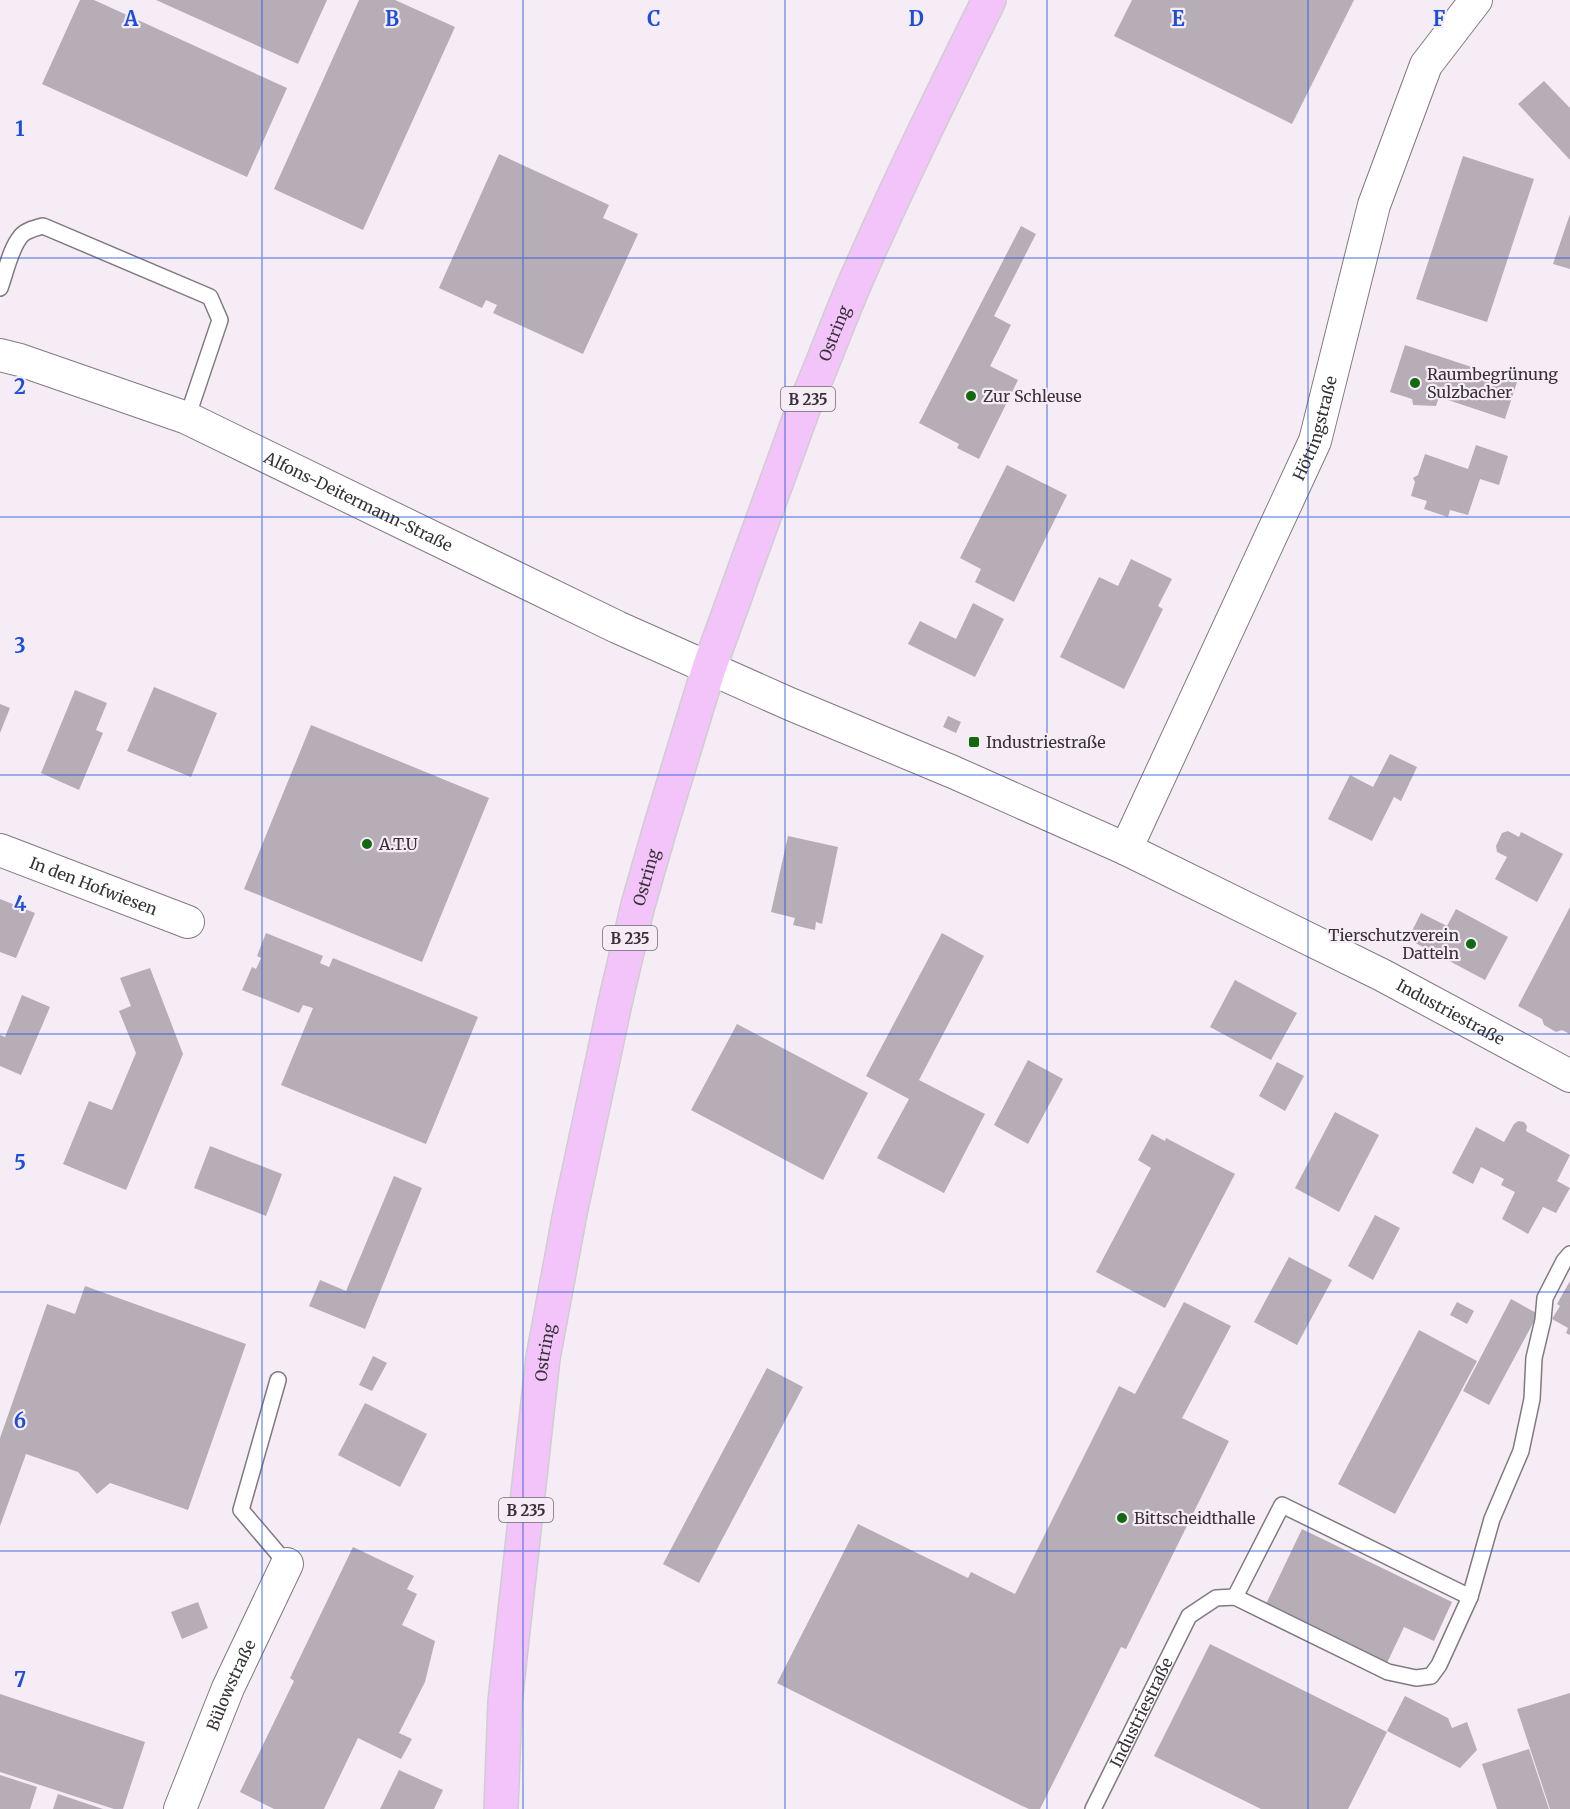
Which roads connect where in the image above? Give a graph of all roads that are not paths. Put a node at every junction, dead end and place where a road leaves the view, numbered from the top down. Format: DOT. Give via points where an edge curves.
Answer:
graph roads {
  1 [pos="989,0"];
  2 [pos="1476,0"];
  3 [pos="0,288"];
  4 [pos="0,355"];
  5 [pos="187,418"];
  6 [pos="709,668"];
  7 [pos="1126,849"];
  8 [pos="0,850"];
  9 [pos="188,922"];
  10 [pos="1570,1076"];
  11 [pos="1570,1254"];
  12 [pos="278,1380"];
  13 [pos="287,1564"];
  14 [pos="1235,1597"];
  15 [pos="1470,1597"];
  16 [pos="180,1809"];
  17 [pos="501,1809"];
  18 [pos="1093,1809"];
  1 -- 6 [label="main road, Ostring / B 235" via="860,272 803,409"];
  2 -- 7 [label="street, Höttingstraße" via="1426,65 1374,205 1315,441"];
  3 -- 5 [label="lane" via="21,236 43,226 210,297 220,320"];
  4 -- 5 [label="street, Alfons-Deitermann-Straße"];
  5 -- 6 [label="street, Alfons-Deitermann-Straße"];
  6 -- 7 [label="street, Industriestraße"];
  6 -- 17 [label="main road, Ostring / B 235" via="660,825 617,992 543,1358 505,1702"];
  7 -- 10 [label="street, Industriestraße" via="1382,975"];
  8 -- 9 [label="street, In den Hofwiesen"];
  11 -- 15 [label="lane" via="1545,1298 1534,1358 1532,1400 1521,1450 1492,1519"];
  12 -- 13 [label="lane" via="241,1510"];
  13 -- 16 [label="street, Bülowstraße" via="228,1688"];
  14 -- 15 [label="lane" via="1388,1672 1416,1678 1431,1676 1439,1665"];
  14 -- 15 [label="lane" via="1282,1505"];
  14 -- 18 [label="lane, Industriestraße" via="1216,1599 1189,1616"];
}
